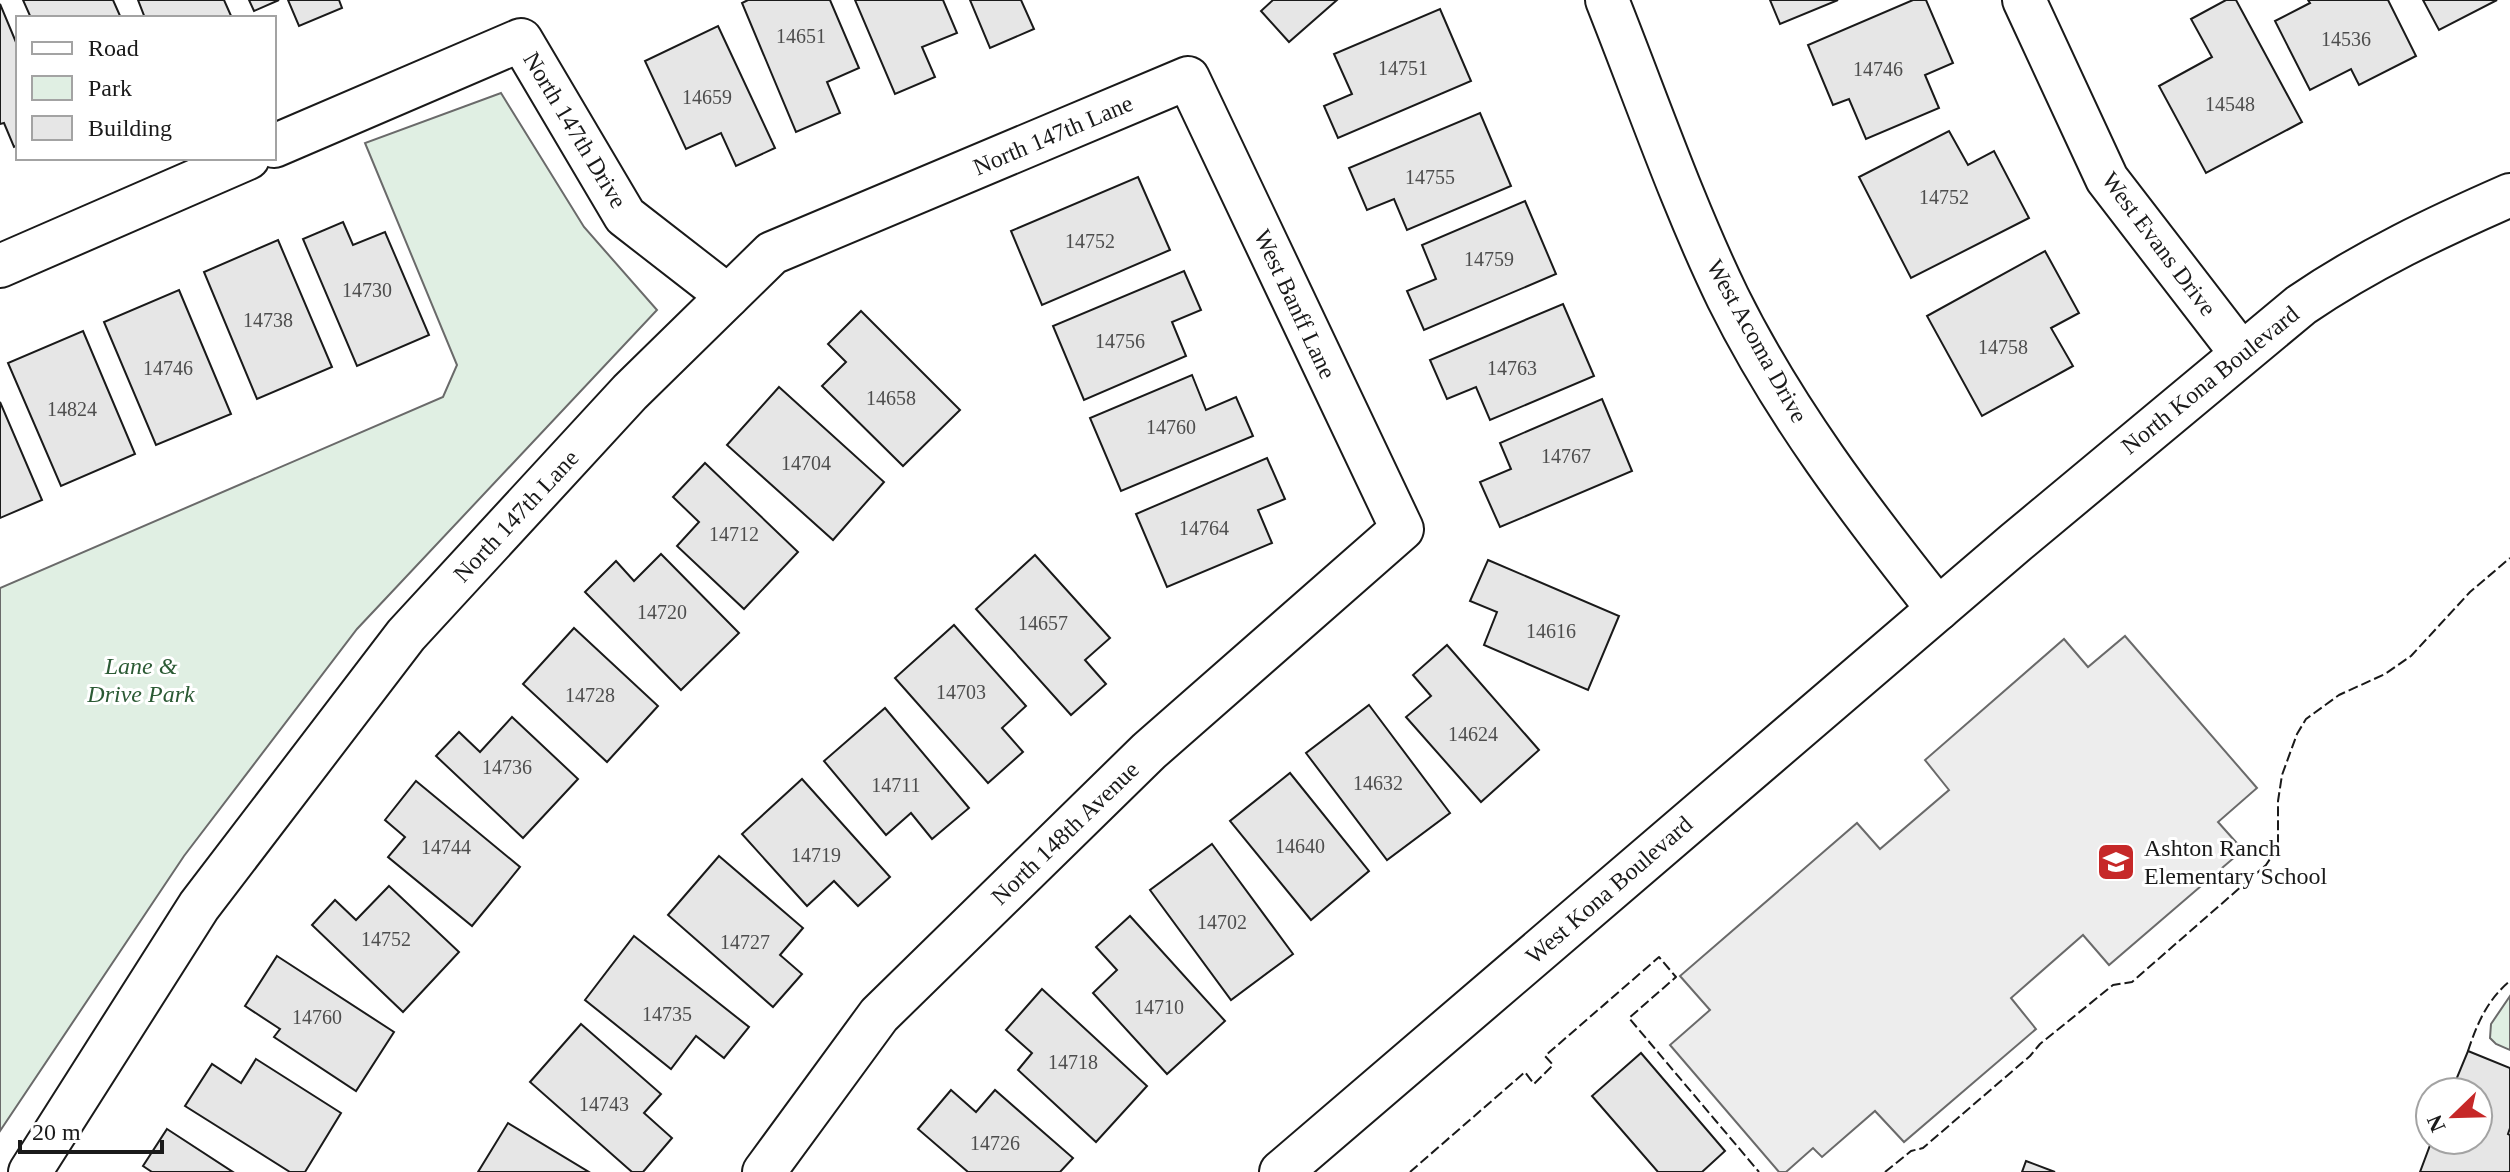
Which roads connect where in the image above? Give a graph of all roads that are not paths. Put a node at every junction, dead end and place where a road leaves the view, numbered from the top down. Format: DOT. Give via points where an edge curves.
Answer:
graph roads {
  1 [pos="1607,0"];
  2 [pos="2024,0"];
  3 [pos="1188,78"];
  4 [pos="276,145"];
  5 [pos="243,160"];
  6 [pos="2510,195"];
  7 [pos="0,266"];
  8 [pos="728,296"];
  9 [pos="2241,353"];
  10 [pos="1402,529"];
  11 [pos="1938,609"];
  12 [pos="30,1172"];
  13 [pos="764,1172"];
  14 [pos="1281,1172"];
  1 -- 11 [label="street, West Acoma Drive" via="1691,212 1758,352 1832,472"];
  2 -- 9 [label="street, West Evans Drive" via="2107,179"];
  3 -- 8 [label="street, North 147th Lane" via="772,253"];
  3 -- 10 [label="street, West Banff Lane"];
  4 -- 8 [label="street, North 147th Drive" via="521,40 625,216"];
  5 -- 7 [label="street"];
  6 -- 9 [label="street, North Kona Boulevard" via="2407,241 2336,281"];
  8 -- 12 [label="street, North 147th Lane" via="630,392 406,635 199,906"];
  9 -- 11 [label="street, North Kona Boulevard"];
  10 -- 13 [label="street, North 148th Avenue" via="1149,751 879,1015"];
  11 -- 14 [label="street, West Kona Boulevard"];
}
